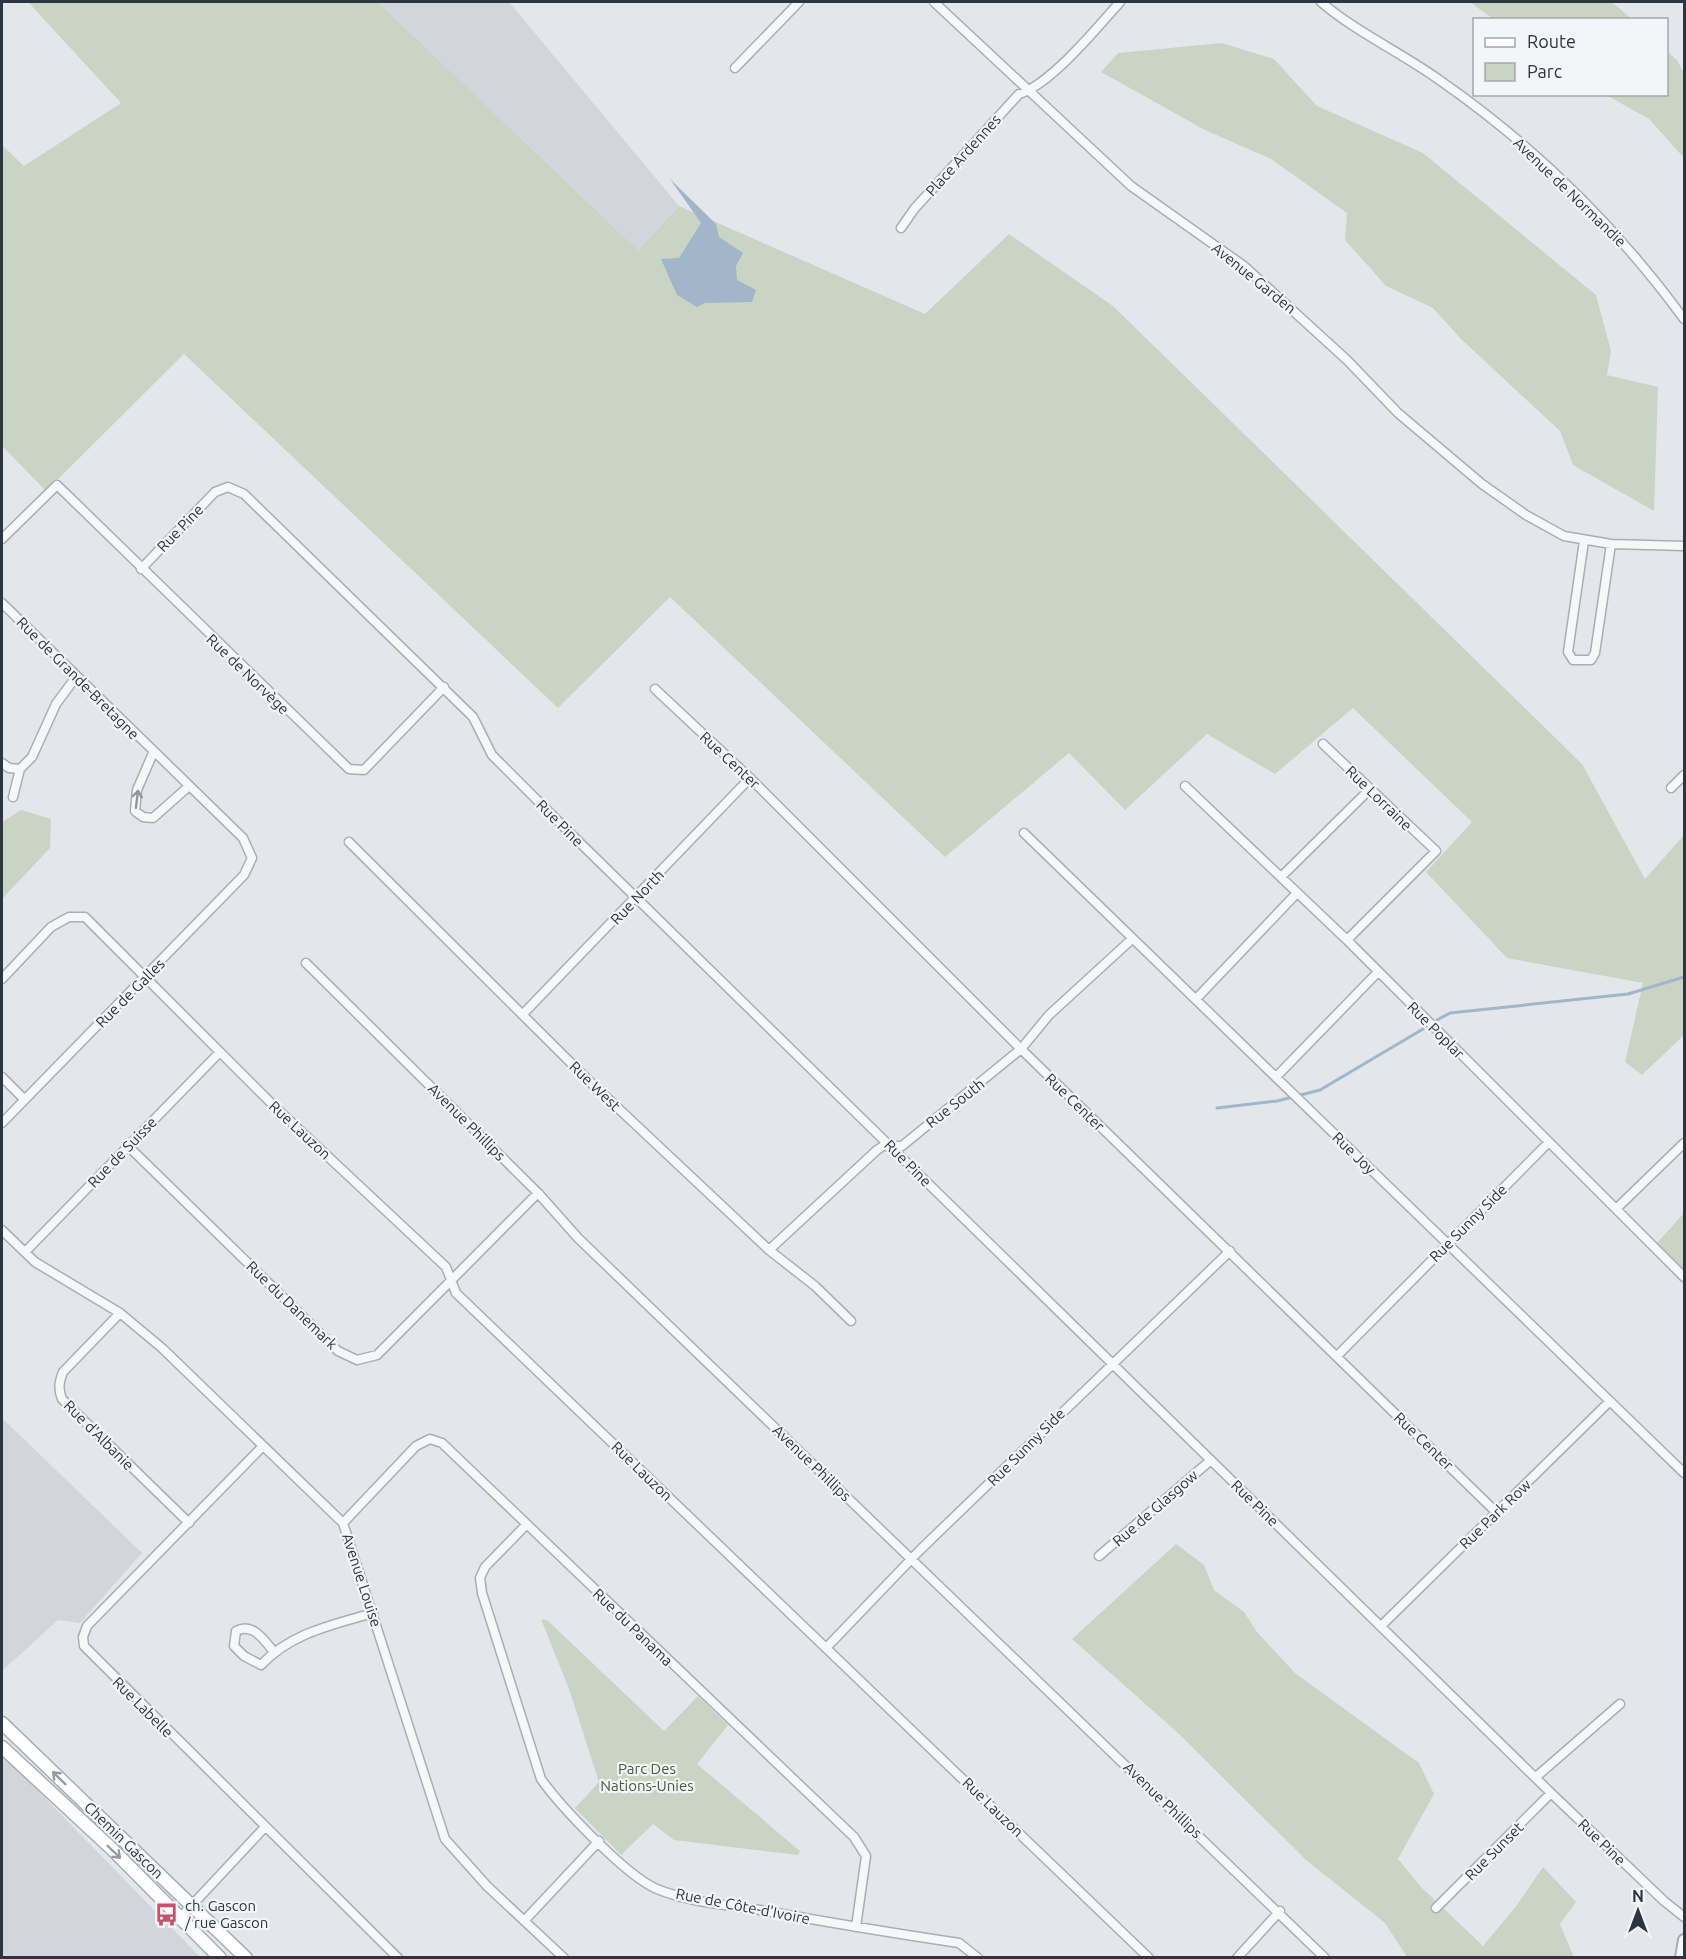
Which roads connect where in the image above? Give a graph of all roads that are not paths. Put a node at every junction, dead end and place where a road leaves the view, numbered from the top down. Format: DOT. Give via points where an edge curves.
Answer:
graph roads {
  1 [pos="799,2"];
  2 [pos="934,2"];
  3 [pos="1120,2"];
  4 [pos="1321,2"];
  5 [pos="735,68"];
  6 [pos="1032,90"];
  7 [pos="901,228"];
  8 [pos="1684,319"];
  9 [pos="2,539"];
  10 [pos="1584,541"];
  11 [pos="1611,544"];
  12 [pos="1684,546"];
  13 [pos="141,569"];
  14 [pos="2,603"];
  15 [pos="76,677"];
  16 [pos="444,687"];
  17 [pos="655,689"];
  18 [pos="1323,744"];
  19 [pos="153,753"];
  20 [pos="2,763"];
  21 [pos="20,769"];
  22 [pos="1684,775"];
  23 [pos="750,778"];
  24 [pos="188,786"];
  25 [pos="1185,786"];
  26 [pos="1671,788"];
  27 [pos="1370,789"];
  28 [pos="13,797"];
  29 [pos="1024,833"];
  30 [pos="349,842"];
  31 [pos="252,858"];
  32 [pos="1281,877"];
  33 [pos="1297,893"];
  34 [pos="637,898"];
  35 [pos="1132,939"];
  36 [pos="1347,940"];
  37 [pos="306,963"];
  38 [pos="1377,973"];
  39 [pos="146,978"];
  40 [pos="2,979"];
  41 [pos="1196,999"];
  42 [pos="523,1014"];
  43 [pos="1021,1049"];
  44 [pos="220,1052"];
  45 [pos="2,1077"];
  46 [pos="1276,1077"];
  47 [pos="24,1099"];
  48 [pos="2,1123"];
  49 [pos="1549,1142"];
  50 [pos="1684,1143"];
  51 [pos="128,1146"];
  52 [pos="891,1146"];
  53 [pos="538,1193"];
  54 [pos="1617,1208"];
  55 [pos="2,1230"];
  56 [pos="1448,1244"];
  57 [pos="769,1250"];
  58 [pos="1230,1251"];
  59 [pos="25,1252"];
  60 [pos="1684,1276"];
  61 [pos="451,1280"];
  62 [pos="120,1313"];
  63 [pos="851,1321"];
  64 [pos="1338,1356"];
  65 [pos="1111,1363"];
  66 [pos="1609,1402"];
  67 [pos="263,1446"];
  68 [pos="1211,1460"];
  69 [pos="1684,1473"];
  70 [pos="1497,1513"];
  71 [pos="189,1523"];
  72 [pos="343,1523"];
  73 [pos="526,1525"];
  74 [pos="1099,1556"];
  75 [pos="912,1559"];
  76 [pos="372,1613"];
  77 [pos="1381,1626"];
  78 [pos="827,1647"];
  79 [pos="274,1652"];
  80 [pos="1620,1704"];
  81 [pos="2,1723"];
  82 [pos="2,1747"];
  83 [pos="1536,1777"];
  84 [pos="1551,1793"];
  85 [pos="265,1827"];
  86 [pos="599,1841"];
  87 [pos="192,1905"];
  88 [pos="1436,1908"];
  89 [pos="1280,1911"];
  90 [pos="1684,1917"];
  91 [pos="180,1918"];
  92 [pos="525,1920"];
  93 [pos="856,1927"];
  94 [pos="1684,1940"];
  95 [pos="220,1958"];
  96 [pos="246,1958"];
  97 [pos="398,1958"];
  98 [pos="564,1958"];
  99 [pos="978,1958"];
  100 [pos="1149,1958"];
  101 [pos="1237,1958"];
  102 [pos="1325,1958"];
  103 [pos="1681,1958"];
  1 -- 5 [label="street"];
  2 -- 6 [label="street, Avenue Garden"];
  3 -- 6 [label="street, Place Ardennes"];
  4 -- 8 [label="street, Avenue de Normandie" via="1438,78 1532,151 1621,239"];
  6 -- 7 [label="street, Place Ardennes" via="1018,94"];
  6 -- 10 [label="street, Avenue Garden" via="1131,186 1244,266 1398,412 1482,484 1545,526"];
  9 -- 13 [label="street, Rue de Norvège" via="57,485"];
  10 -- 11 [label="street, Avenue Garden"];
  10 -- 11 [label="street" via="1568,652 1578,661 1591,660 1594,653"];
  11 -- 12 [label="street, Avenue Garden"];
  13 -- 16 [label="street, Rue Pine" via="215,492 235,488"];
  13 -- 16 [label="street, Rue de Norvège" via="349,769 364,770"];
  14 -- 15 [label="street, Rue de Grande-Bretagne"];
  15 -- 19 [label="street, Rue de Grande-Bretagne"];
  15 -- 21 [label="street" via="56,704 32,757"];
  16 -- 34 [label="street, Rue Pine" via="473,717 492,754"];
  17 -- 23 [label="street, Rue Center"];
  18 -- 27 [label="street, Rue Lorraine"];
  19 -- 24 [label="street, Rue de Grande-Bretagne"];
  24 -- 19 [label="street, one-way" via="153,818 135,811 137,790"];
  20 -- 21 [label="street"];
  21 -- 28 [label="street"];
  22 -- 26 [label="street"];
  23 -- 34 [label="street, Rue North"];
  23 -- 43 [label="street, Rue Center"];
  24 -- 31 [label="street, Rue de Grande-Bretagne" via="243,838"];
  25 -- 32 [label="street, Rue Poplar"];
  27 -- 32 [label="street"];
  27 -- 36 [label="street, Rue Lorraine" via="1436,851"];
  29 -- 35 [label="street, Rue Joy"];
  30 -- 42 [label="street, Rue West"];
  31 -- 39 [label="street, Rue de Galles" via="244,875"];
  32 -- 33 [label="street, Rue Poplar"];
  33 -- 36 [label="street, Rue Poplar"];
  33 -- 41 [label="street"];
  34 -- 42 [label="street, Rue North"];
  34 -- 52 [label="street, Rue Pine"];
  35 -- 41 [label="street, Rue Joy"];
  35 -- 43 [label="street, Rue South" via="1049,1015"];
  36 -- 38 [label="street, Rue Poplar"];
  37 -- 53 [label="street, Avenue Phillips"];
  38 -- 46 [label="street"];
  38 -- 49 [label="street, Rue Poplar"];
  39 -- 40 [label="street, Rue Lauzon" via="85,917 69,917 51,927"];
  39 -- 44 [label="street, Rue Lauzon"];
  39 -- 47 [label="street, Rue de Galles"];
  41 -- 46 [label="street, Rue Joy"];
  42 -- 57 [label="street, Rue West"];
  43 -- 52 [label="street, Rue South" via="902,1146"];
  43 -- 58 [label="street, Rue Center"];
  44 -- 51 [label="street, Rue de Suisse"];
  44 -- 61 [label="street, Rue Lauzon" via="446,1267"];
  45 -- 47 [label="street"];
  46 -- 56 [label="street, Rue Joy"];
  47 -- 48 [label="street, Rue de Galles"];
  49 -- 54 [label="street, Rue Poplar"];
  49 -- 56 [label="street, Rue Sunny Side"];
  50 -- 54 [label="street"];
  51 -- 59 [label="street, Rue de Suisse"];
  51 -- 61 [label="street, Rue du Danemark" via="338,1351 357,1360 377,1355"];
  52 -- 57 [label="street, Rue South" via="877,1150"];
  52 -- 65 [label="street, Rue Pine"];
  53 -- 61 [label="street, Rue du Danemark"];
  53 -- 75 [label="street, Avenue Phillips" via="578,1238"];
  54 -- 60 [label="street, Rue Poplar"];
  55 -- 59 [label="street, Avenue Louise"];
  56 -- 64 [label="street, Rue Sunny Side"];
  56 -- 66 [label="street, Rue Joy"];
  57 -- 63 [label="street, Rue West"];
  58 -- 64 [label="street, Rue Center"];
  58 -- 65 [label="street, Rue Sunny Side"];
  59 -- 62 [label="street, Avenue Louise" via="35,1262"];
  61 -- 78 [label="street, Rue Lauzon" via="456,1293"];
  62 -- 67 [label="street, Avenue Louise"];
  62 -- 71 [label="street, Rue d'Albanie" via="63,1372 59,1392 62,1400"];
  64 -- 70 [label="street, Rue Center"];
  65 -- 68 [label="street, Rue Pine"];
  65 -- 75 [label="street, Rue Sunny Side"];
  66 -- 69 [label="street, Rue Joy"];
  66 -- 70 [label="street, Rue Park Row"];
  67 -- 71 [label="street, Rue Labelle"];
  67 -- 72 [label="street, Avenue Louise"];
  68 -- 74 [label="street, Rue de Glasgow"];
  68 -- 77 [label="street, Rue Pine"];
  70 -- 77 [label="street, Rue Park Row"];
  71 -- 85 [label="street, Rue Labelle" via="87,1626 82,1637 84,1646"];
  72 -- 73 [label="street, Rue du Panama" via="416,1446 430,1439 442,1443"];
  72 -- 76 [label="street, Avenue Louise"];
  73 -- 86 [label="street, Rue de Côte-d'Ivoire" via="485,1567 480,1578 482,1593 541,1779"];
  73 -- 93 [label="street, Rue du Panama" via="855,1838 866,1856"];
  75 -- 78 [label="street, Rue Sunny Side"];
  75 -- 89 [label="street, Avenue Phillips"];
  76 -- 79 [label="street" via="310,1631"];
  76 -- 92 [label="street, Avenue Louise" via="440,1829 480,1879"];
  77 -- 83 [label="street, Rue Pine"];
  78 -- 100 [label="street, Rue Lauzon"];
  79 -- 79 [label="street" via="261,1665 254,1663 234,1646 236,1631 243,1627 252,1629"];
  80 -- 83 [label="street"];
  87 -- 81 [label="main road, Chemin Gascon, one-way"];
  82 -- 91 [label="main road, Chemin Gascon, one-way"];
  83 -- 84 [label="street, Rue Pine"];
  84 -- 88 [label="street, Rue Sunset"];
  84 -- 90 [label="street, Rue Pine"];
  85 -- 87 [label="street"];
  85 -- 97 [label="street, Rue Labelle"];
  86 -- 92 [label="street"];
  86 -- 93 [label="street, Rue de Côte-d'Ivoire" via="637,1878 657,1889"];
  87 -- 91 [label="street"];
  87 -- 96 [label="main road, Chemin Gascon"];
  89 -- 101 [label="street"];
  89 -- 102 [label="street, Avenue Phillips"];
  91 -- 95 [label="main road, Chemin Gascon"];
  92 -- 98 [label="street, Avenue Louise"];
  93 -- 99 [label="street, Rue de Côte-d'Ivoire" via="959,1944"];
  94 -- 103 [label="street"];
}
